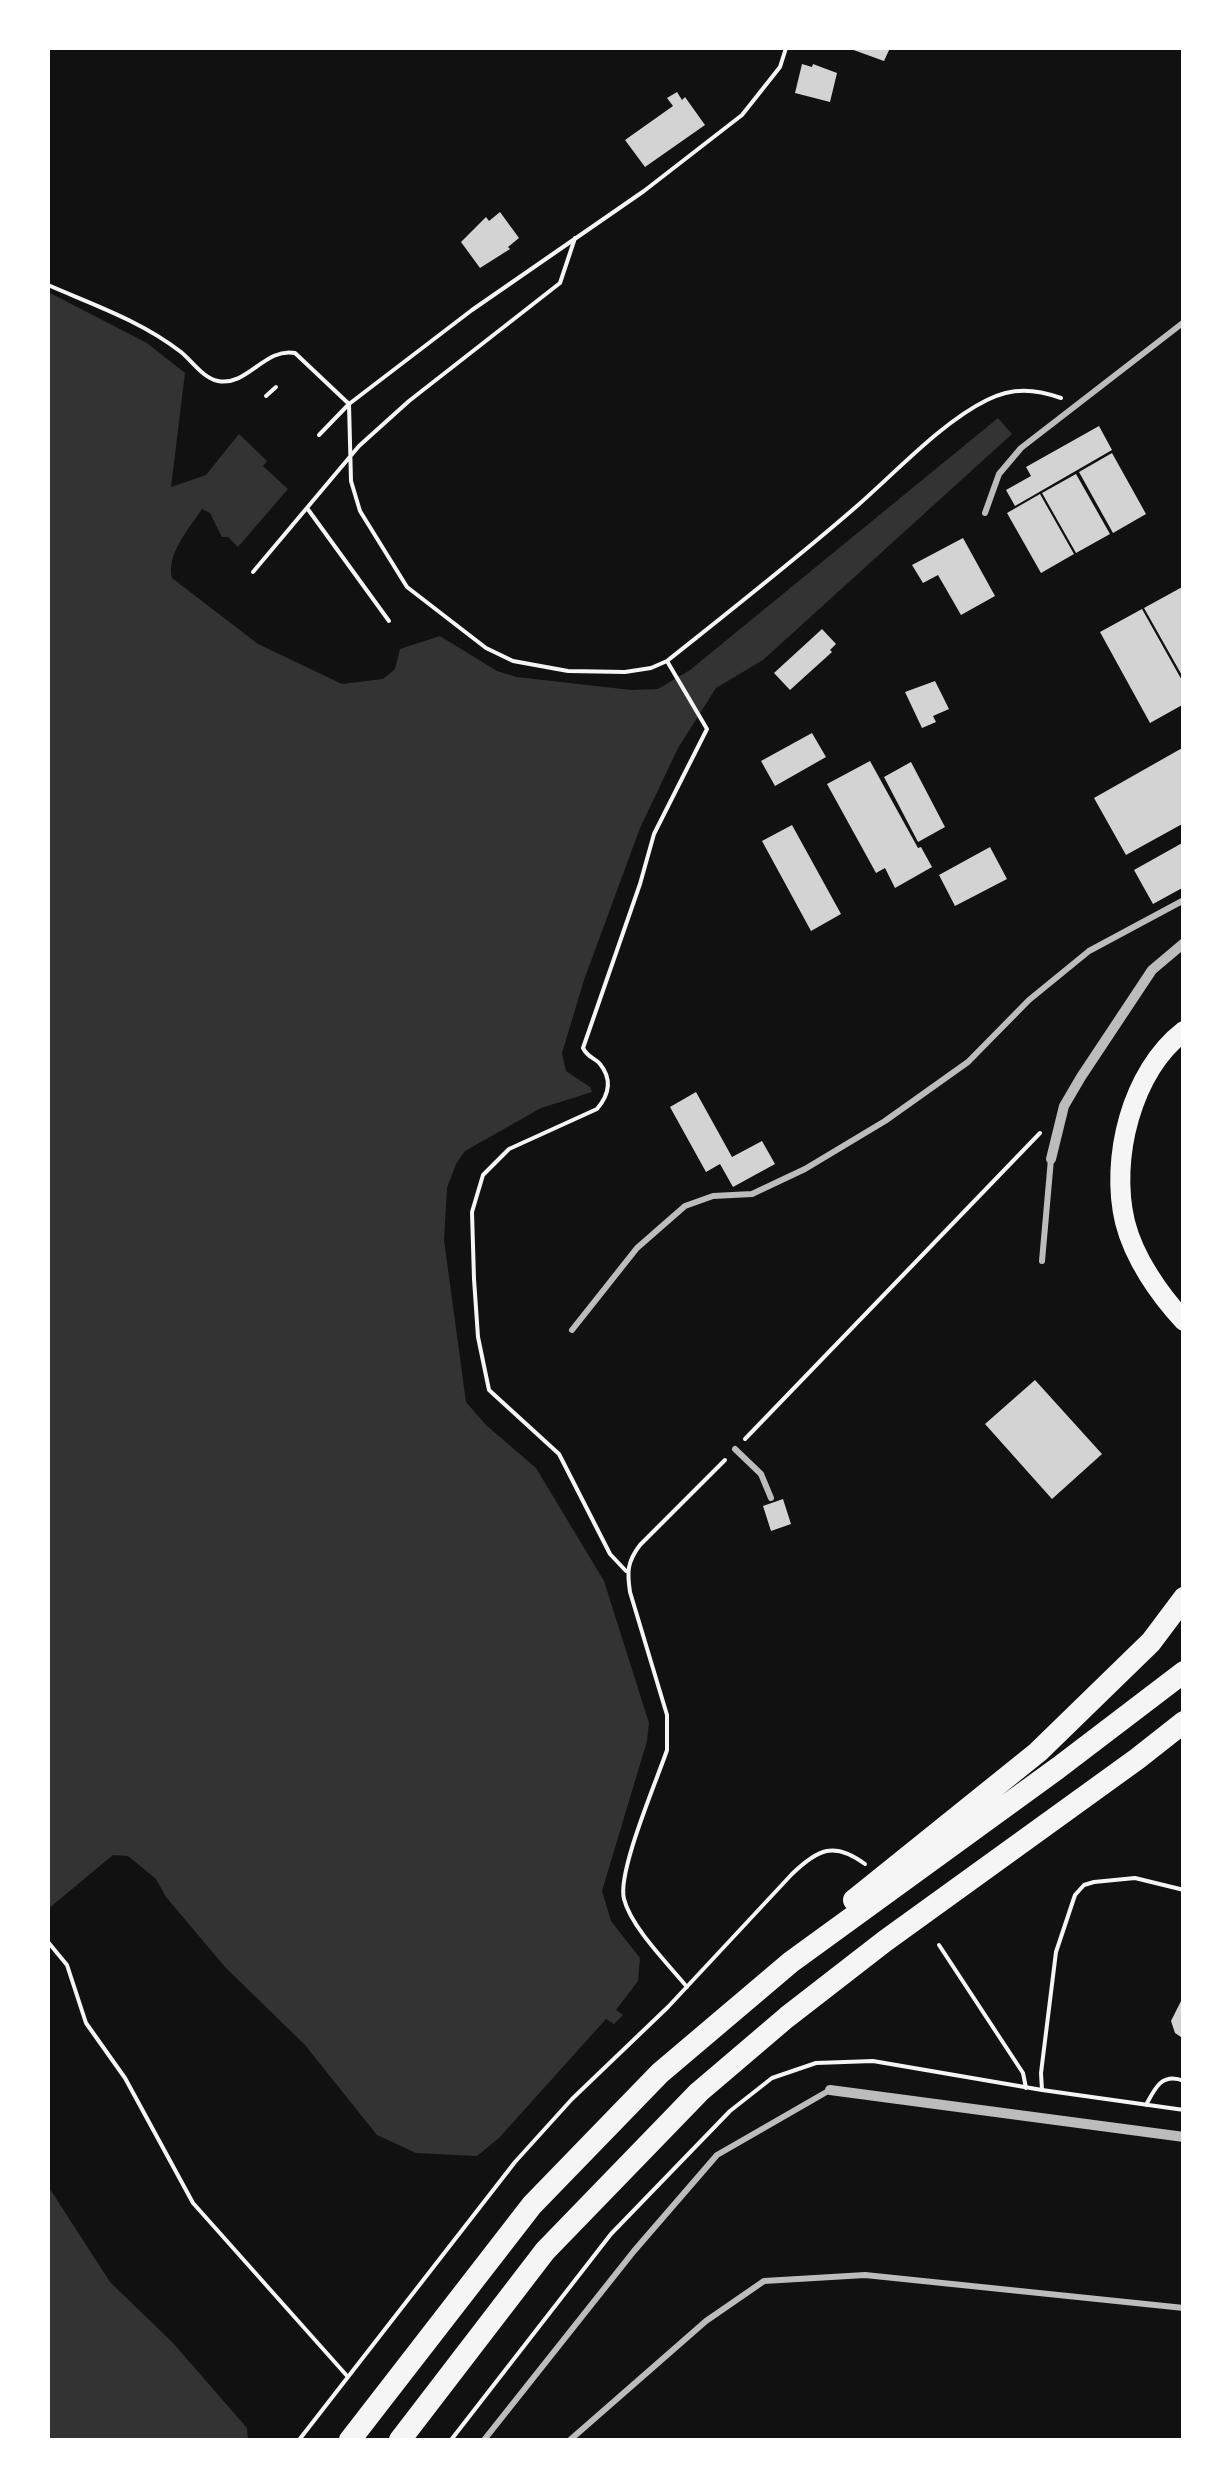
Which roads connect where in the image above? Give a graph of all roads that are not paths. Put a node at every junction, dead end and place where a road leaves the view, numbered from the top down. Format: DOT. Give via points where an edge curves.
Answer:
graph roads {
  1 [pos="1184,322"];
  2 [pos="985,513"];
  3 [pos="1184,900"];
  4 [pos="1184,943"];
  5 [pos="1184,1031"];
  6 [pos="1051,1159"];
  7 [pos="1042,1261"];
  8 [pos="1184,1321"];
  9 [pos="572,1330"];
  10 [pos="735,1450"];
  11 [pos="771,1498"];
  12 [pos="1184,1598"];
  13 [pos="1184,1672"];
  14 [pos="1184,1722"];
  15 [pos="791,1962"];
  16 [pos="830,2090"];
  17 [pos="1184,2137"];
  18 [pos="1184,2308"];
  19 [pos="350,2440"];
  20 [pos="400,2440"];
  21 [pos="484,2440"];
  22 [pos="570,2440"];
  1 -- 2 [label="lane" via="1021,448 999,474"];
  3 -- 9 [label="lane" via="1089,951 968,1062 885,1122 752,1194 684,1206 637,1248"];
  4 -- 6 [label="street" via="1152,970 1064,1106"];
  5 -- 8 [label="main road" via="1150,1072 1131,1112 1121,1186 1126,1223 1142,1261"];
  6 -- 7 [label="lane"];
  10 -- 11 [label="lane" via="761,1474"];
  12 -- 15 [label="highway" via="1151,1642 1038,1752 868,1887"];
  13 -- 15 [label="highway"];
  14 -- 20 [label="highway" via="787,2017 700,2092 545,2251"];
  15 -- 19 [label="highway" via="660,2073 532,2205"];
  16 -- 17 [label="street"];
  16 -- 21 [label="lane" via="717,2155"];
  18 -- 22 [label="lane" via="866,2275 764,2281 706,2321"];
}
